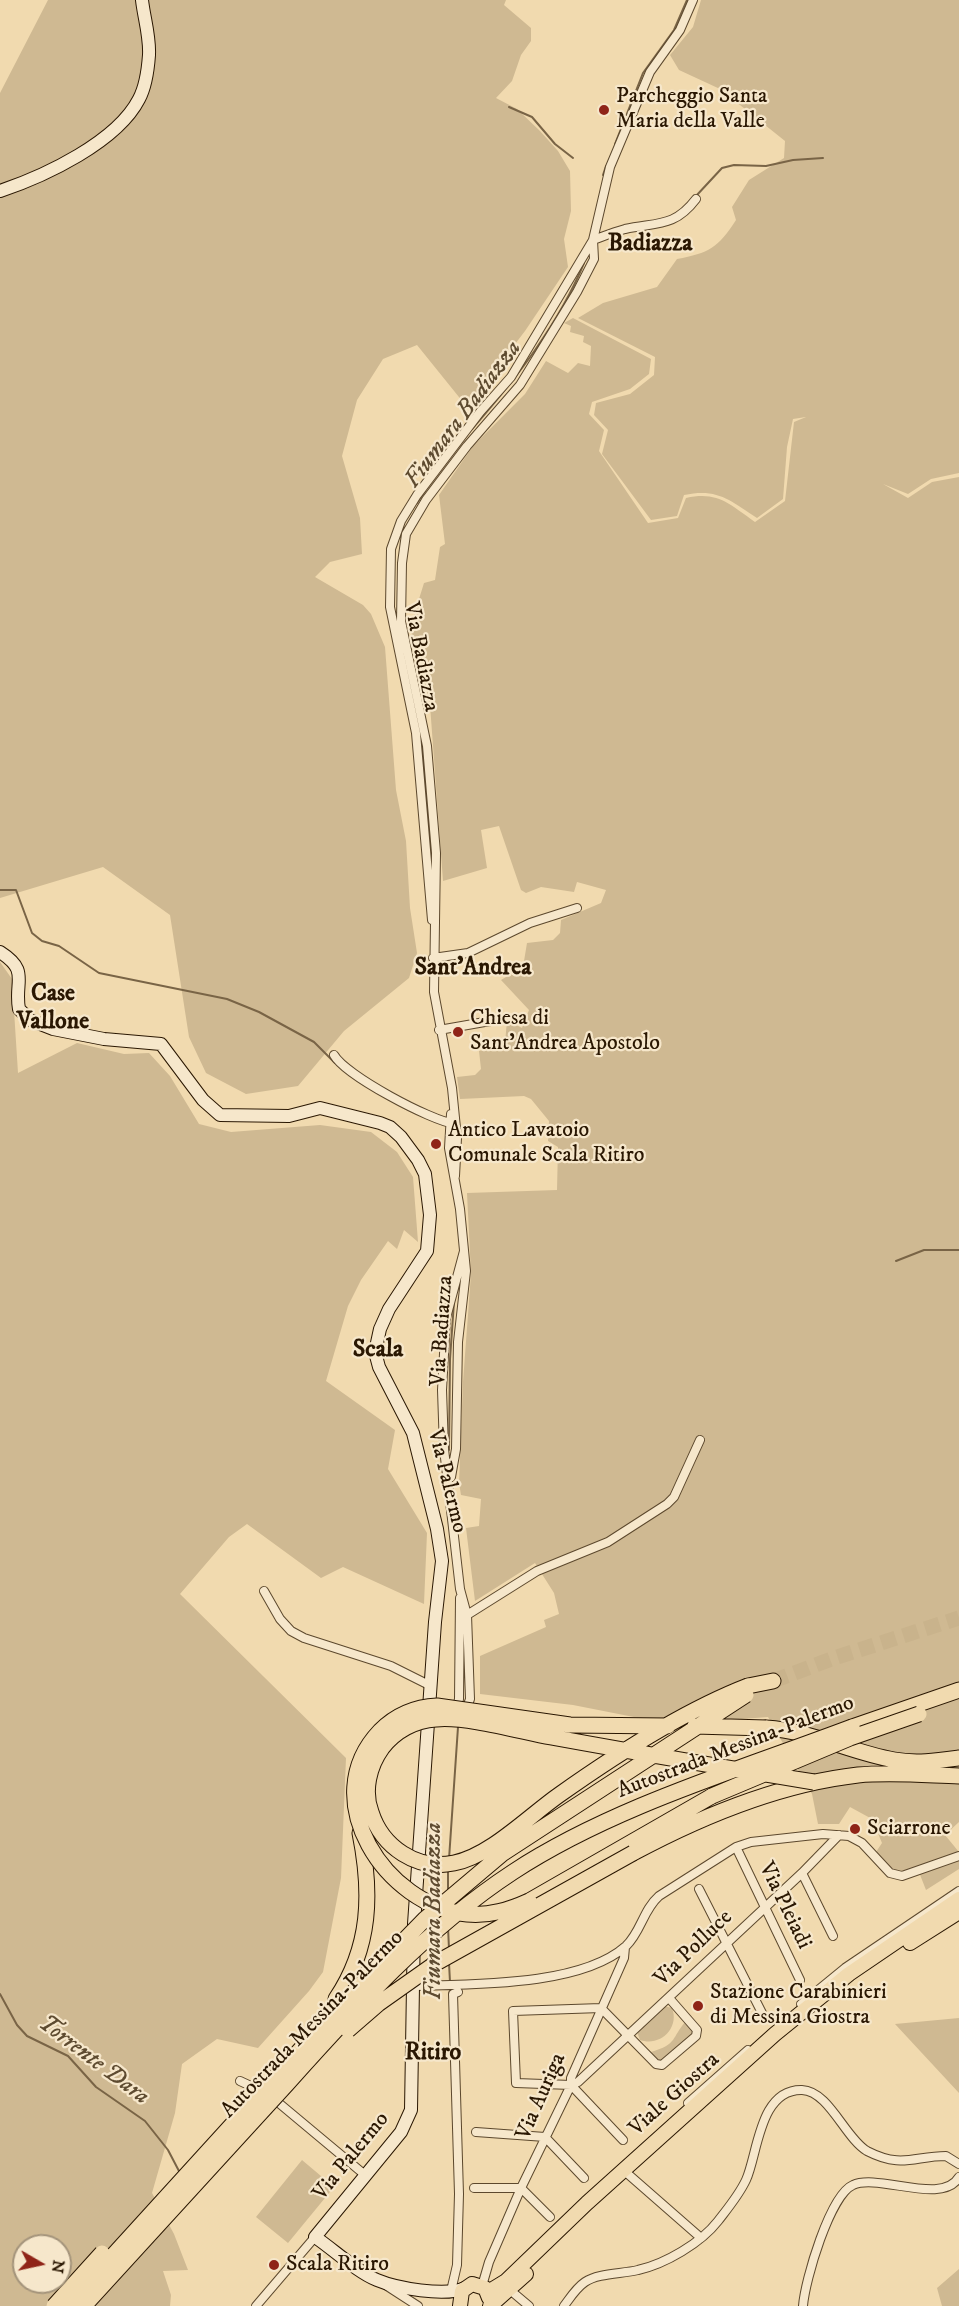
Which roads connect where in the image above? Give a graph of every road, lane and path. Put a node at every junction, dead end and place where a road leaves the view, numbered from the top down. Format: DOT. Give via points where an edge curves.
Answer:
graph roads {
  1 [pos="142,0"];
  2 [pos="693,0"];
  3 [pos="0,191"];
  4 [pos="696,199"];
  5 [pos="593,240"];
  6 [pos="401,606"];
  7 [pos="390,607"];
  8 [pos="577,908"];
  9 [pos="434,927"];
  10 [pos="0,952"];
  11 [pos="434,958"];
  12 [pos="496,1020"];
  13 [pos="439,1030"];
  14 [pos="334,1055"];
  15 [pos="453,1124"];
  16 [pos="464,1251"];
  17 [pos="700,1440"];
  18 [pos="449,1486"];
  19 [pos="456,1547"];
  20 [pos="441,1550"];
  21 [pos="457,1561"];
  22 [pos="442,1563"];
  23 [pos="460,1589"];
  24 [pos="264,1591"];
  25 [pos="467,1615"];
  26 [pos="773,1681"];
  27 [pos="431,1682"];
  28 [pos="750,1689"];
  29 [pos="959,1690"];
  30 [pos="959,1694"];
  31 [pos="942,1701"];
  32 [pos="913,1711"];
  33 [pos="429,1712"];
  34 [pos="460,1713"];
  35 [pos="959,1758"];
  36 [pos="959,1776"];
  37 [pos="814,1782"];
  38 [pos="358,1822"];
  39 [pos="839,1835"];
  40 [pos="736,1847"];
  41 [pos="959,1856"];
  42 [pos="802,1873"];
  43 [pos="699,1889"];
  44 [pos="959,1891"];
  45 [pos="959,1899"];
  46 [pos="765,1907"];
  47 [pos="959,1912"];
  48 [pos="833,1936"];
  49 [pos="726,1943"];
  50 [pos="625,1947"];
  51 [pos="800,1980"];
  52 [pos="411,1986"];
  53 [pos="458,1989"];
  54 [pos="669,1998"];
  55 [pos="601,2008"];
  56 [pos="762,2013"];
  57 [pos="628,2035"];
  58 [pos="240,2081"];
  59 [pos="571,2085"];
  60 [pos="476,2132"];
  61 [pos="545,2137"];
  62 [pos="623,2139"];
  63 [pos="959,2164"];
  64 [pos="365,2175"];
  65 [pos="629,2175"];
  66 [pos="959,2177"];
  67 [pos="584,2178"];
  68 [pos="474,2188"];
  69 [pos="520,2188"];
  70 [pos="587,2203"];
  71 [pos="550,2217"];
  72 [pos="315,2237"];
  73 [pos="701,2238"];
  74 [pos="489,2262"];
  75 [pos="376,2280"];
  76 [pos="510,2290"];
  77 [pos="467,2297"];
  78 [pos="54,2306"];
  79 [pos="67,2306"];
  80 [pos="84,2306"];
  81 [pos="98,2306"];
  82 [pos="256,2306"];
  83 [pos="418,2306"];
  84 [pos="529,2306"];
  85 [pos="564,2306"];
  86 [pos="803,2306"];
  1 -- 3 [label="main road" via="149,58 143,90 130,114 111,133 70,158 25,183"];
  2 -- 5 [label="street, Via Badiazza" via="680,30 650,72 610,167"];
  4 -- 5 [label="street" via="678,218"];
  5 -- 6 [label="street, Via Badiazza" via="594,259 528,374 467,446 410,525 402,563"];
  5 -- 7 [label="street, Via Badiazza" via="511,377 462,435 401,521 390,557"];
  6 -- 7 [label="street"];
  6 -- 9 [label="street, Via Badiazza" via="403,640 427,746 436,853"];
  7 -- 9 [label="street, Via Badiazza" via="417,733"];
  8 -- 11 [label="street" via="530,923 468,953"];
  9 -- 11 [label="street, Via Badiazza"];
  10 -- 20 [label="main road, Via Palermo" via="18,969 19,1009 30,1020 92,1037 161,1044 203,1100 223,1116 284,1116 324,1109 390,1127 414,1154 425,1174 430,1215 427,1251 389,1309 375,1352 411,1428"];
  11 -- 13 [label="street, Via Badiazza"];
  12 -- 13 [label="street"];
  13 -- 15 [label="street, Via Badiazza" via="451,1081"];
  14 -- 15 [label="street" via="343,1068 412,1107"];
  15 -- 16 [label="street, Via Badiazza"];
  16 -- 18 [label="street, Via Badiazza" via="456,1449"];
  16 -- 18 [label="street, Via Badiazza" via="446,1318 442,1390"];
  17 -- 25 [label="street" via="674,1497 667,1504 608,1542 537,1571"];
  18 -- 19 [label="street, Via Badiazza"];
  19 -- 20 [label="street"];
  19 -- 21 [label="street, Via Badiazza"];
  20 -- 22 [label="main road, Via Palermo"];
  21 -- 22 [label="street"];
  21 -- 23 [label="street, Via Badiazza"];
  22 -- 27 [label="main road, Via Palermo"];
  23 -- 25 [label="street, Via Badiazza"];
  23 -- 34 [label="street, Via Badiazza"];
  24 -- 27 [label="street" via="291,1631"];
  25 -- 34 [label="street, Via Badiazza" via="470,1699"];
  26 -- 28 [label="highway, Autostrada Messina-Palermo"];
  27 -- 33 [label="main road, Via Palermo"];
  28 -- 37 [label="highway, bridge" via="720,1697 645,1739 627,1750 618,1756 558,1795 484,1850 462,1861 431,1864 406,1856 380,1832 369,1809 369,1776 382,1748 407,1726 438,1718 473,1723 624,1750 636,1752 670,1758"];
  28 -- 79 [label="highway, Autostrada Messina-Palermo, bridge" via="502,1854 440,1905 341,2005"];
  29 -- 31 [label="highway"];
  30 -- 31 [label="highway"];
  31 -- 32 [label="highway"];
  32 -- 38 [label="highway, bridge" via="711,1796 529,1901 495,1913 455,1912 416,1896 377,1859"];
  32 -- 80 [label="highway, Autostrada Messina-Palermo, bridge" via="852,1727 620,1816 514,1871 473,1900 420,1945 349,2015"];
  33 -- 34 [label="street"];
  33 -- 52 [label="main road, Via Palermo"];
  35 -- 38 [label="highway, bridge" via="920,1762 888,1759 813,1735 766,1728 586,1726 451,1706 415,1709 385,1726 362,1756 354,1790"];
  36 -- 37 [label="highway" via="878,1774"];
  37 -- 81 [label="highway, bridge" via="718,1812 669,1834 403,1985 355,2023"];
  38 -- 78 [label="highway, bridge" via="368,1873 368,1917 356,1963 342,1989"];
  39 -- 40 [label="street" via="797,1836"];
  39 -- 41 [label="street" via="857,1839 886,1870 897,1876 910,1875"];
  39 -- 42 [label="street, Via Polluce"];
  40 -- 46 [label="street, Via Pleiadi"];
  40 -- 50 [label="street" via="656,1899"];
  42 -- 46 [label="street, Via Polluce"];
  42 -- 48 [label="street"];
  43 -- 49 [label="street"];
  44 -- 70 [label="street" via="827,1982 620,2165 590,2193"];
  45 -- 70 [label="main road, Viale Giostra" via="831,1988"];
  46 -- 49 [label="street, Via Polluce"];
  46 -- 51 [label="street, Via Pleiadi"];
  47 -- 65 [label="main road, Viale Giostra" via="836,1994"];
  49 -- 54 [label="street, Via Polluce"];
  49 -- 56 [label="street"];
  50 -- 53 [label="street" via="599,1961 545,1977"];
  50 -- 55 [label="street, Via Auriga" via="624,1958"];
  52 -- 53 [label="street" via="444,1985"];
  52 -- 64 [label="main road, Via Palermo" via="411,2114"];
  53 -- 77 [label="street" via="453,1994 459,2194 457,2265"];
  54 -- 57 [label="street, Via Polluce"];
  54 -- 57 [label="street" via="697,2030 696,2036 665,2064 656,2064"];
  55 -- 57 [label="street"];
  55 -- 59 [label="street, Via Auriga"];
  55 -- 59 [label="street" via="513,2011 516,2083"];
  57 -- 59 [label="street, Via Polluce"];
  58 -- 64 [label="street" via="268,2094"];
  59 -- 61 [label="street, Via Auriga"];
  59 -- 62 [label="street"];
  60 -- 61 [label="street"];
  61 -- 67 [label="street"];
  61 -- 69 [label="street, Via Auriga"];
  63 -- 73 [label="street" via="946,2156 904,2162 867,2151 819,2098 808,2091 794,2091 780,2098 770,2111 757,2137 746,2181"];
  64 -- 72 [label="main road, Via Palermo"];
  65 -- 73 [label="street"];
  65 -- 76 [label="main road, Viale Giostra"];
  66 -- 86 [label="street" via="951,2185 933,2189 862,2182 843,2191 824,2231"];
  68 -- 69 [label="street"];
  69 -- 71 [label="street"];
  69 -- 74 [label="street, Via Auriga"];
  70 -- 77 [label="main road, Viale Giostra" via="506,2281"];
  72 -- 75 [label="main road"];
  72 -- 82 [label="street, Via Palermo"];
  73 -- 85 [label="street" via="654,2265 585,2282"];
  74 -- 77 [label="street"];
  74 -- 77 [label="street"];
  75 -- 77 [label="main road"];
  75 -- 83 [label="street"];
  76 -- 77 [label="main road, Viale Giostra"];
  76 -- 84 [label="street"];
}
